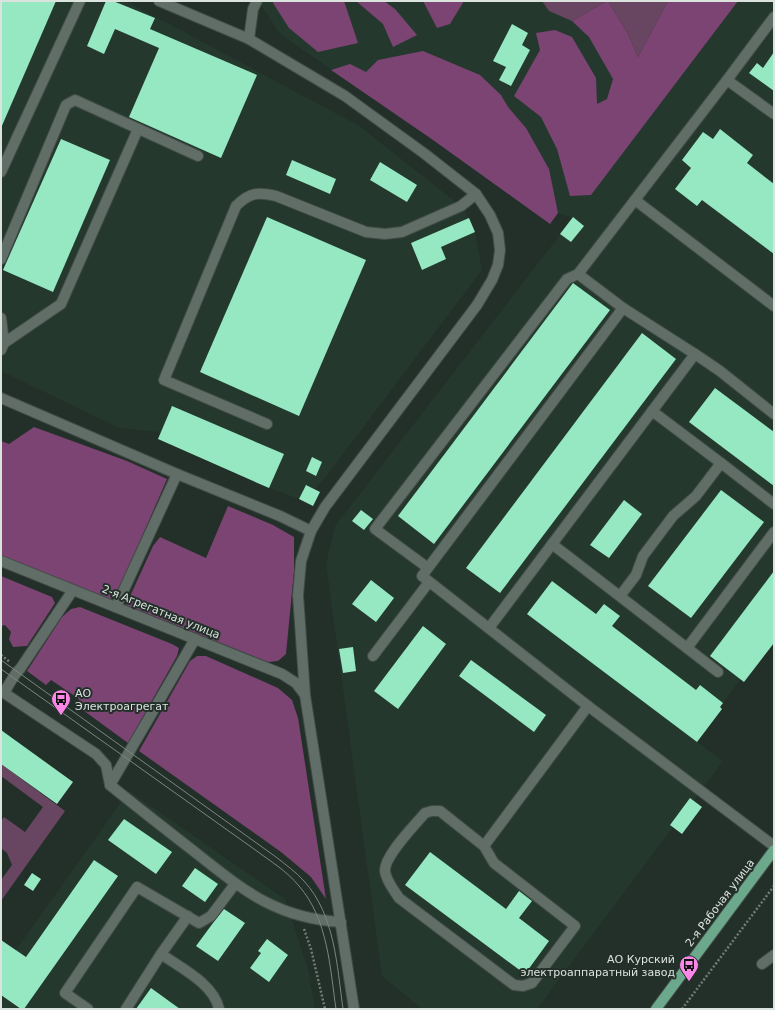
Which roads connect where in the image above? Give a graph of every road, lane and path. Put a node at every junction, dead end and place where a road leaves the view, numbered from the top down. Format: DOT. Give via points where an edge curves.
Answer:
graph roads {
  1 [pos="80,1"];
  2 [pos="159,1"];
  3 [pos="257,1"];
  4 [pos="774,17"];
  5 [pos="248,39"];
  6 [pos="727,80"];
  7 [pos="774,114"];
  8 [pos="138,129"];
  9 [pos="198,156"];
  10 [pos="1,172"];
  11 [pos="476,194"];
  12 [pos="635,200"];
  13 [pos="1,259"];
  14 [pos="578,274"];
  15 [pos="774,306"];
  16 [pos="623,308"];
  17 [pos="1,318"];
  18 [pos="3,347"];
  19 [pos="695,354"];
  20 [pos="1,398"];
  21 [pos="652,411"];
  22 [pos="774,414"];
  23 [pos="267,424"];
  24 [pos="721,463"];
  25 [pos="177,474"];
  26 [pos="774,504"];
  27 [pos="311,531"];
  28 [pos="774,532"];
  29 [pos="552,544"];
  30 [pos="1,561"];
  31 [pos="428,568"];
  32 [pos="429,582"];
  33 [pos="72,590"];
  34 [pos="620,596"];
  35 [pos="116,607"];
  36 [pos="489,628"];
  37 [pos="195,639"];
  38 [pos="687,648"];
  39 [pos="373,656"];
  40 [pos="718,672"];
  41 [pos="2,692"];
  42 [pos="305,695"];
  43 [pos="588,706"];
  44 [pos="110,786"];
  45 [pos="484,846"];
  46 [pos="774,846"];
  47 [pos="774,850"];
  48 [pos="235,884"];
  49 [pos="774,886"];
  50 [pos="188,916"];
  51 [pos="298,916"];
  52 [pos="341,922"];
  53 [pos="161,954"];
  54 [pos="774,955"];
  55 [pos="762,964"];
  56 [pos="88,1009"];
  57 [pos="126,1009"];
  58 [pos="219,1009"];
  59 [pos="325,1009"];
  60 [pos="354,1009"];
  61 [pos="656,1009"];
  62 [pos="682,1009"];
  1 -- 10 [label="street"];
  2 -- 5 [label="street"];
  3 -- 5 [label="street" via="253,9"];
  4 -- 6 [label="street"];
  5 -- 11 [label="street" via="345,96"];
  6 -- 7 [label="street"];
  6 -- 12 [label="street"];
  8 -- 9 [label="street"];
  8 -- 13 [label="street" via="75,100 66,105"];
  8 -- 18 [label="street" via="61,304"];
  11 -- 23 [label="street" via="461,206 409,229 384,234 366,232 276,196 251,194 240,202 233,213 164,380"];
  11 -- 27 [label="street" via="498,233 500,250 492,280 472,312 325,507"];
  12 -- 14 [label="street"];
  12 -- 15 [label="street"];
  14 -- 16 [label="street"];
  14 -- 31 [label="street" via="568,280 375,529"];
  16 -- 19 [label="street"];
  16 -- 31 [label="street"];
  17 -- 18 [label="street"];
  19 -- 21 [label="street"];
  19 -- 22 [label="street"];
  20 -- 25 [label="street"];
  21 -- 24 [label="street"];
  21 -- 29 [label="street"];
  24 -- 26 [label="street"];
  24 -- 34 [label="street" via="696,496 673,516 644,556 636,575"];
  25 -- 27 [label="street"];
  25 -- 35 [label="street"];
  27 -- 42 [label="street" via="301,561 298,595"];
  28 -- 38 [label="street"];
  29 -- 34 [label="street"];
  29 -- 36 [label="street"];
  30 -- 33 [label="street, 2-я Агрегатная улица"];
  31 -- 32 [label="street" via="422,576"];
  32 -- 36 [label="street"];
  32 -- 39 [label="street"];
  33 -- 35 [label="street, 2-я Агрегатная улица"];
  33 -- 41 [label="street"];
  34 -- 38 [label="street"];
  35 -- 37 [label="street, 2-я Агрегатная улица"];
  36 -- 43 [label="street"];
  37 -- 42 [label="street, 2-я Агрегатная улица" via="282,674 296,683"];
  37 -- 44 [label="street"];
  38 -- 40 [label="street"];
  41 -- 44 [label="street" via="102,760 106,765"];
  42 -- 52 [label="street"];
  43 -- 45 [label="street"];
  43 -- 46 [label="street"];
  44 -- 48 [label="street"];
  45 -- 45 [label="street" via="440,812 432,811 425,813 389,857 385,871 389,884 399,898 514,985 523,986 532,983 575,926 494,863"];
  47 -- 61 [label="main road, 2-я Рабочая улица"];
  48 -- 50 [label="street" via="211,916 199,923"];
  48 -- 51 [label="street" via="272,906"];
  49 -- 62 [label="path"];
  50 -- 53 [label="street"];
  50 -- 56 [label="street" via="138,887 65,993"];
  51 -- 52 [label="street"];
  51 -- 59 [label="path" via="311,949"];
  52 -- 60 [label="street"];
  53 -- 57 [label="street"];
  53 -- 58 [label="street" via="206,986 218,1001"];
  54 -- 55 [label="street"];
}
